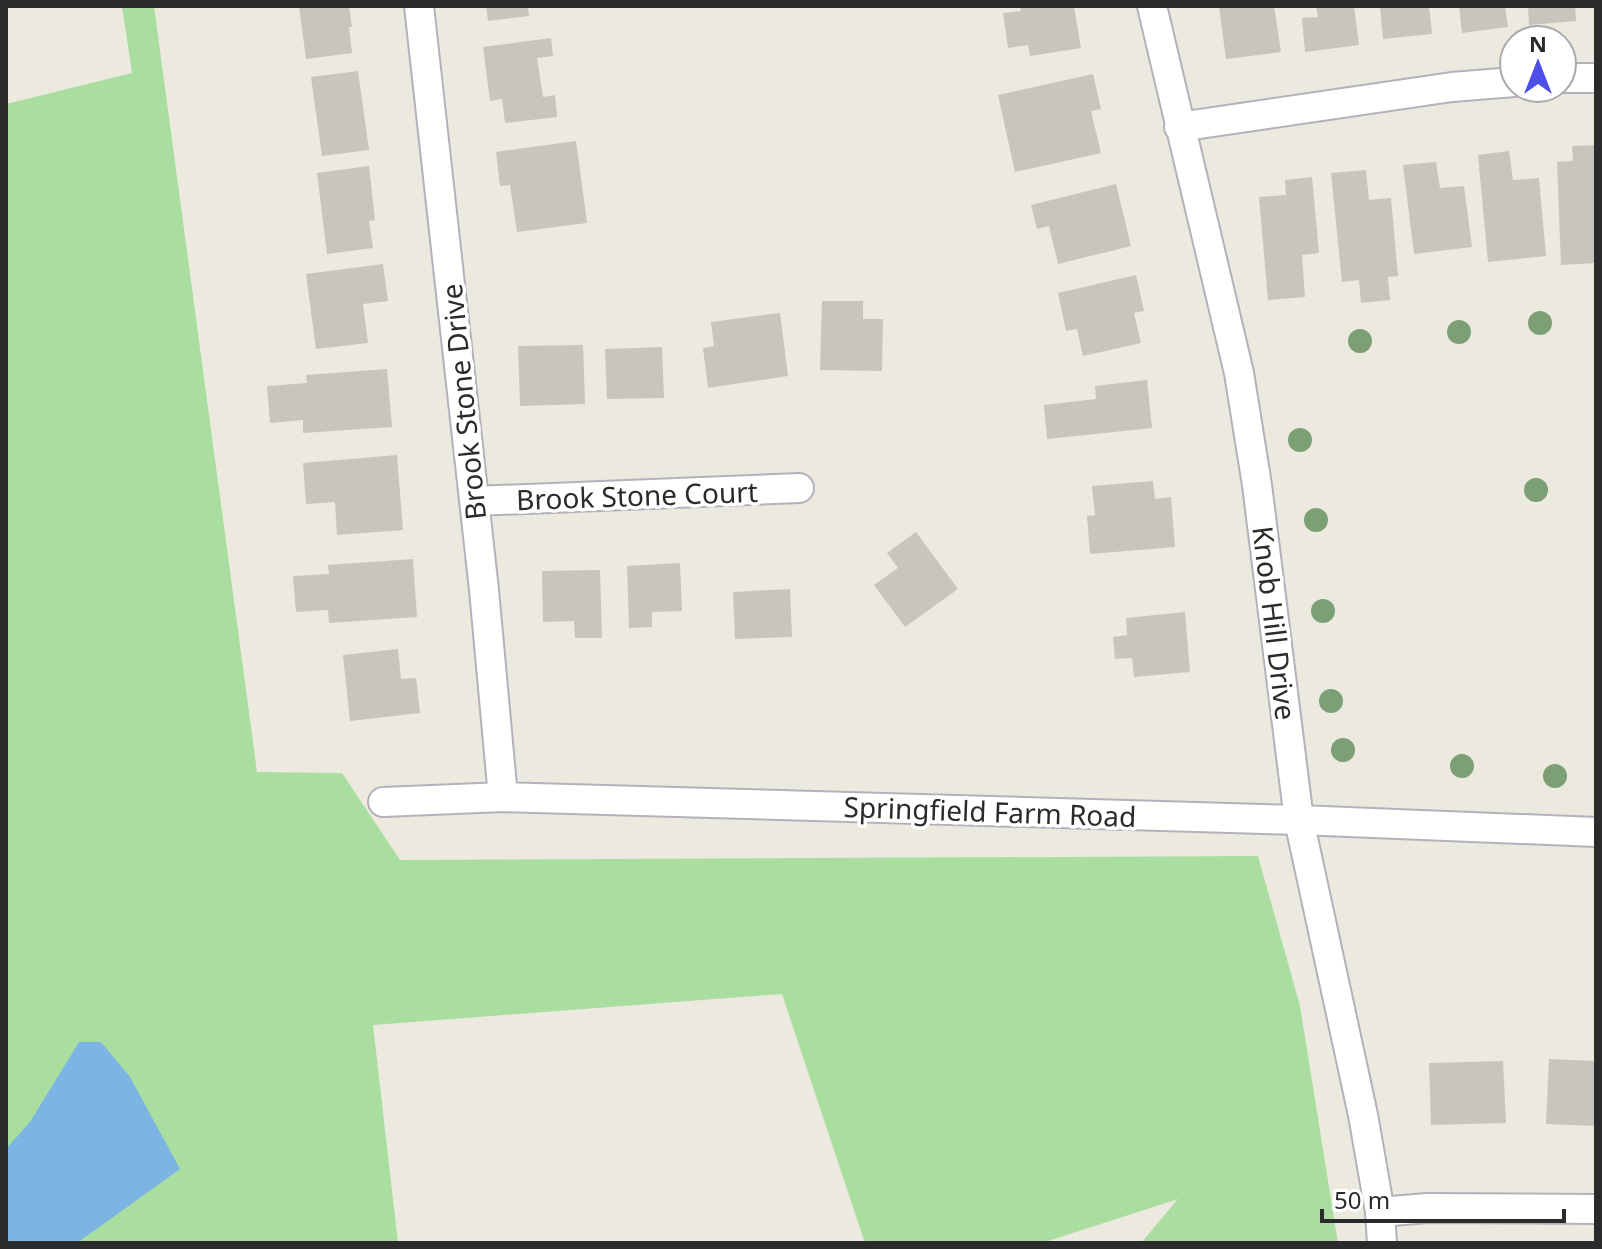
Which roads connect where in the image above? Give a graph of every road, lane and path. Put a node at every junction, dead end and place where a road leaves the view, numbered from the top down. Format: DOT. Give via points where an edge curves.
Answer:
graph roads {
  1 [pos="419,6"];
  2 [pos="1152,6"];
  3 [pos="1498,83"];
  4 [pos="1179,127"];
  5 [pos="799,488"];
  6 [pos="474,501"];
  7 [pos="503,797"];
  8 [pos="383,802"];
  9 [pos="1299,820"];
  10 [pos="1596,832"];
  11 [pos="1596,1209"];
  12 [pos="1380,1212"];
  13 [pos="1382,1243"];
  1 -- 6 [label="street, Brook Stone Drive"];
  2 -- 4 [label="street, Knob Hill Drive"];
  3 -- 4 [label="street"];
  4 -- 9 [label="street, Knob Hill Drive" via="1239,373"];
  5 -- 6 [label="street, Brook Stone Court"];
  6 -- 7 [label="street, Brook Stone Drive"];
  7 -- 8 [label="street, Springfield Farm Road"];
  7 -- 9 [label="street, Springfield Farm Road"];
  9 -- 10 [label="street, Springfield Farm Road"];
  9 -- 12 [label="street, Knob Hill Drive"];
  11 -- 12 [label="street"];
  12 -- 13 [label="street, Knob Hill Drive"];
}
